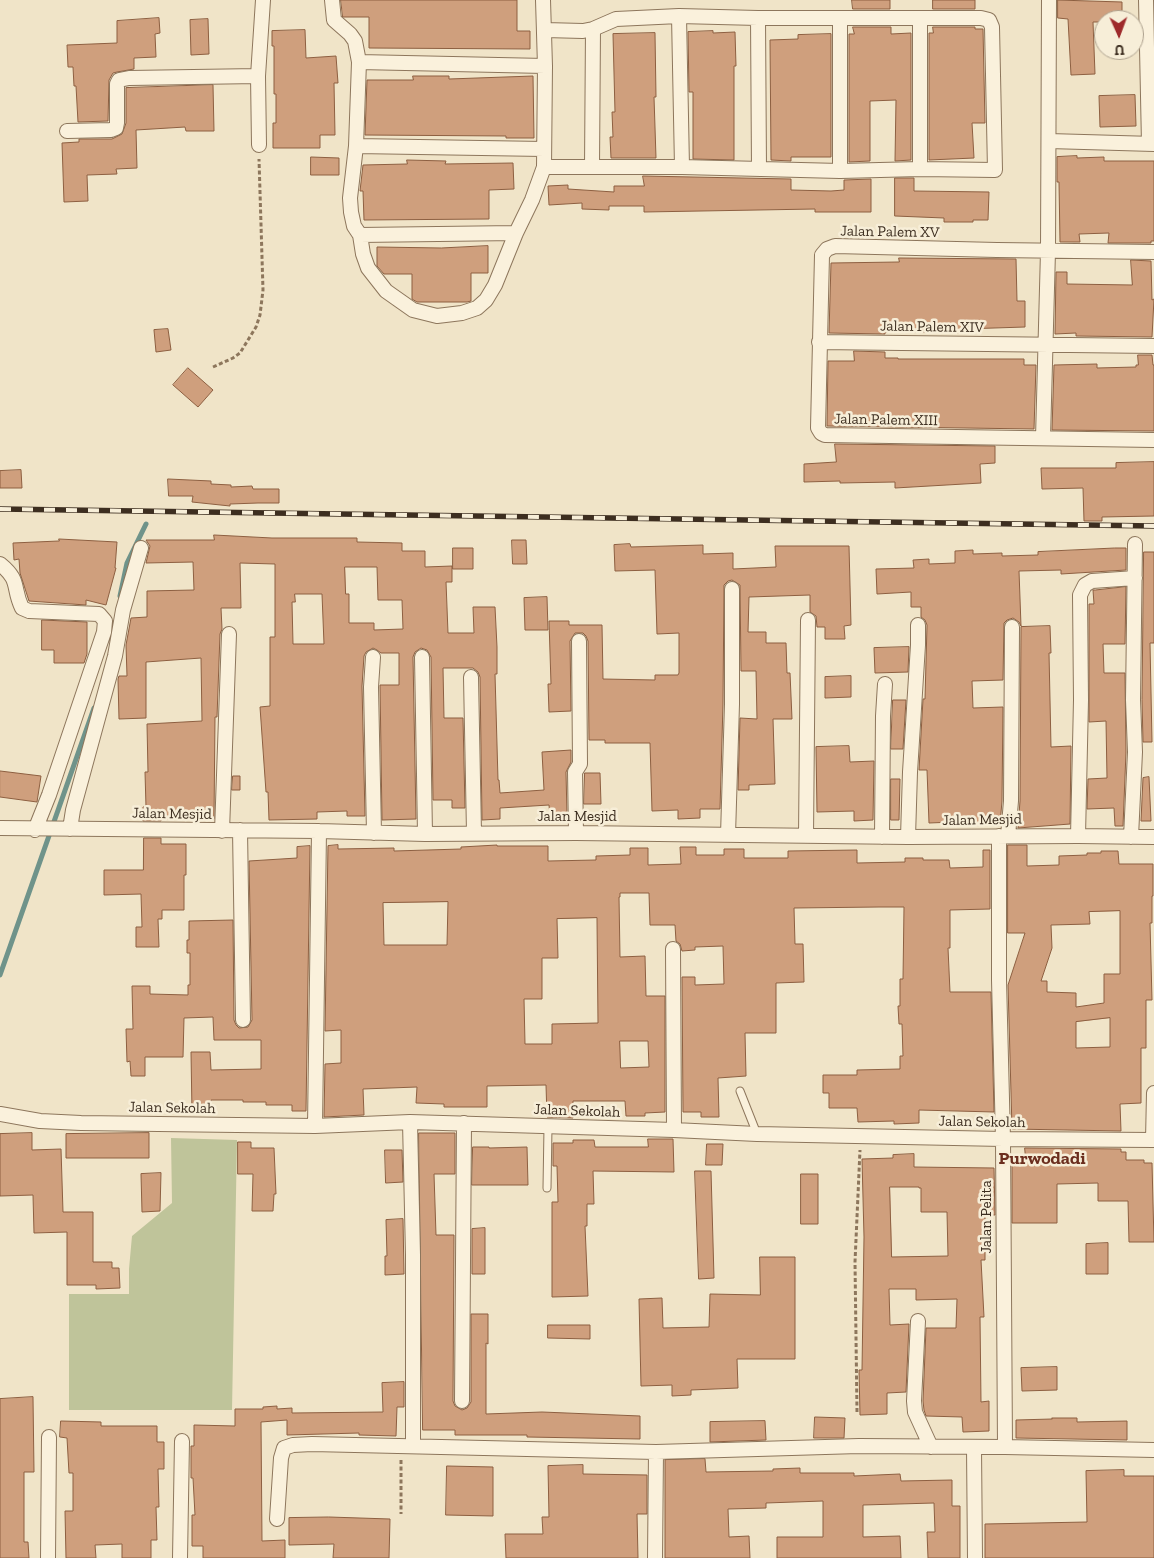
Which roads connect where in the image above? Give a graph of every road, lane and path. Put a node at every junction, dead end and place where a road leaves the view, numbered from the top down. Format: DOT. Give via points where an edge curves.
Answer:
graph roads {
  1 [pos="263,0"];
  2 [pos="332,0"];
  3 [pos="542,0"];
  4 [pos="1049,0"];
  5 [pos="1146,0"];
  6 [pos="679,16"];
  7 [pos="758,18"];
  8 [pos="840,18"];
  9 [pos="920,18"];
  10 [pos="593,29"];
  11 [pos="545,30"];
  12 [pos="1150,44"];
  13 [pos="359,62"];
  14 [pos="545,66"];
  15 [pos="258,76"];
  16 [pos="67,131"];
  17 [pos="1049,141"];
  18 [pos="1151,144"];
  19 [pos="259,145"];
  20 [pos="356,146"];
  21 [pos="544,149"];
  22 [pos="544,167"];
  23 [pos="592,167"];
  24 [pos="682,167"];
  25 [pos="759,169"];
  26 [pos="920,169"];
  27 [pos="840,171"];
  28 [pos="516,233"];
  29 [pos="360,235"];
  30 [pos="1048,251"];
  31 [pos="1154,252"];
  32 [pos="819,342"];
  33 [pos="1045,345"];
  34 [pos="1154,346"];
  35 [pos="213,367"];
  36 [pos="1043,438"];
  37 [pos="1154,440"];
  38 [pos="1135,544"];
  39 [pos="141,548"];
  40 [pos="0,564"];
  41 [pos="1135,578"];
  42 [pos="732,589"];
  43 [pos="808,620"];
  44 [pos="918,625"];
  45 [pos="1012,627"];
  46 [pos="229,634"];
  47 [pos="579,641"];
  48 [pos="373,657"];
  49 [pos="422,657"];
  50 [pos="471,677"];
  51 [pos="885,684"];
  52 [pos="0,828"];
  53 [pos="39,829"];
  54 [pos="66,829"];
  55 [pos="240,830"];
  56 [pos="222,831"];
  57 [pos="319,831"];
  58 [pos="374,833"];
  59 [pos="474,833"];
  60 [pos="576,833"];
  61 [pos="425,834"];
  62 [pos="728,835"];
  63 [pos="806,836"];
  64 [pos="1004,836"];
  65 [pos="1078,836"];
  66 [pos="882,837"];
  67 [pos="908,837"];
  68 [pos="1131,837"];
  69 [pos="1154,837"];
  70 [pos="673,949"];
  71 [pos="243,1020"];
  72 [pos="740,1091"];
  73 [pos="1154,1092"];
  74 [pos="0,1114"];
  75 [pos="410,1122"];
  76 [pos="464,1123"];
  77 [pos="315,1126"];
  78 [pos="548,1127"];
  79 [pos="674,1130"];
  80 [pos="757,1134"];
  81 [pos="860,1136"];
  82 [pos="1003,1139"];
  83 [pos="1153,1140"];
  84 [pos="547,1188"];
  85 [pos="918,1321"];
  86 [pos="462,1401"];
  87 [pos="857,1412"];
  88 [pos="49,1437"];
  89 [pos="182,1441"];
  90 [pos="407,1446"];
  91 [pos="931,1447"];
  92 [pos="1005,1447"];
  93 [pos="974,1448"];
  94 [pos="1154,1450"];
  95 [pos="656,1452"];
  96 [pos="401,1514"];
  97 [pos="277,1519"];
  98 [pos="48,1558"];
  99 [pos="180,1558"];
  100 [pos="655,1558"];
  101 [pos="975,1558"];
  1 -- 15 [label="street"];
  2 -- 13 [label="street" via="334,20 350,34"];
  3 -- 11 [label="street"];
  4 -- 17 [label="street"];
  5 -- 12 [label="street"];
  6 -- 7 [label="street"];
  6 -- 10 [label="street" via="616,19"];
  6 -- 24 [label="street"];
  7 -- 8 [label="street"];
  7 -- 25 [label="street"];
  8 -- 9 [label="street"];
  8 -- 27 [label="street"];
  9 -- 26 [label="street"];
  9 -- 26 [label="street" via="981,18 989,20 992,26 995,170"];
  10 -- 11 [label="street"];
  10 -- 23 [label="street"];
  11 -- 14 [label="street"];
  12 -- 18 [label="street"];
  13 -- 14 [label="street"];
  13 -- 20 [label="street"];
  14 -- 21 [label="street"];
  15 -- 16 [label="street" via="119,80 116,128"];
  15 -- 19 [label="street"];
  17 -- 18 [label="street"];
  17 -- 30 [label="street"];
  19 -- 35 [label="path" via="263,290 260,315 240,353"];
  20 -- 21 [label="street"];
  20 -- 29 [label="street" via="350,198 354,226"];
  21 -- 22 [label="street"];
  22 -- 23 [label="street"];
  22 -- 28 [label="street"];
  23 -- 24 [label="street"];
  24 -- 25 [label="street"];
  25 -- 27 [label="street"];
  26 -- 27 [label="street"];
  28 -- 29 [label="street"];
  28 -- 29 [label="street" via="486,300 477,308 462,313 436,316 413,310 376,281 362,254"];
  30 -- 31 [label="street"];
  30 -- 32 [label="street, Jalan Palem XV" via="835,246 827,249 822,255"];
  30 -- 33 [label="street"];
  32 -- 33 [label="street, Jalan Palem XIV"];
  32 -- 36 [label="street, Jalan Palem XIII" via="820,433"];
  33 -- 34 [label="street, Jalan Palem XIV"];
  33 -- 36 [label="street"];
  36 -- 37 [label="street"];
  38 -- 41 [label="street"];
  39 -- 54 [label="street" via="123,610 115,656"];
  40 -- 53 [label="street" via="13,578 22,608 99,614 105,621"];
  41 -- 65 [label="street" via="1092,581 1080,595"];
  41 -- 68 [label="street" via="1135,752"];
  42 -- 62 [label="street"];
  43 -- 63 [label="street"];
  44 -- 67 [label="street"];
  45 -- 64 [label="street, Jalan Pelita" via="1011,801"];
  46 -- 56 [label="street"];
  47 -- 60 [label="street" via="580,764 575,772"];
  48 -- 58 [label="street"];
  49 -- 61 [label="street"];
  50 -- 59 [label="street"];
  51 -- 66 [label="street"];
  52 -- 53 [label="street, Jalan Mesjid"];
  53 -- 54 [label="street, Jalan Mesjid"];
  54 -- 56 [label="street, Jalan Mesjid"];
  55 -- 56 [label="street, Jalan Mesjid"];
  55 -- 57 [label="street, Jalan Mesjid"];
  55 -- 71 [label="street"];
  57 -- 58 [label="street, Jalan Mesjid"];
  57 -- 77 [label="street"];
  58 -- 61 [label="street, Jalan Mesjid"];
  59 -- 60 [label="street, Jalan Mesjid"];
  59 -- 61 [label="street, Jalan Mesjid"];
  60 -- 62 [label="street, Jalan Mesjid"];
  62 -- 63 [label="street, Jalan Mesjid"];
  63 -- 66 [label="street, Jalan Mesjid"];
  64 -- 65 [label="street, Jalan Mesjid"];
  64 -- 67 [label="street, Jalan Mesjid"];
  64 -- 82 [label="street, Jalan Pelita" via="999,980"];
  65 -- 68 [label="street, Jalan Mesjid"];
  66 -- 67 [label="street, Jalan Mesjid"];
  68 -- 69 [label="street, Jalan Mesjid"];
  70 -- 79 [label="street"];
  72 -- 80 [label="lane"];
  73 -- 83 [label="street"];
  74 -- 77 [label="street, Jalan Sekolah" via="73,1123"];
  75 -- 76 [label="street, Jalan Sekolah"];
  75 -- 77 [label="street, Jalan Sekolah"];
  75 -- 90 [label="street" via="413,1255"];
  76 -- 78 [label="street, Jalan Sekolah"];
  76 -- 86 [label="street"];
  78 -- 79 [label="street, Jalan Sekolah"];
  78 -- 84 [label="lane"];
  79 -- 80 [label="street, Jalan Sekolah"];
  80 -- 81 [label="street, Jalan Sekolah"];
  81 -- 82 [label="street, Jalan Sekolah"];
  81 -- 87 [label="path" via="855,1262"];
  82 -- 83 [label="street, Jalan Sekolah"];
  82 -- 92 [label="street, Jalan Pelita"];
  85 -- 91 [label="street" via="915,1412"];
  88 -- 98 [label="street"];
  89 -- 99 [label="street"];
  90 -- 95 [label="street"];
  90 -- 96 [label="path"];
  90 -- 97 [label="street" via="312,1444 284,1448"];
  91 -- 93 [label="street"];
  91 -- 95 [label="street"];
  92 -- 93 [label="street"];
  92 -- 94 [label="street"];
  93 -- 101 [label="street"];
  95 -- 100 [label="street"];
}
